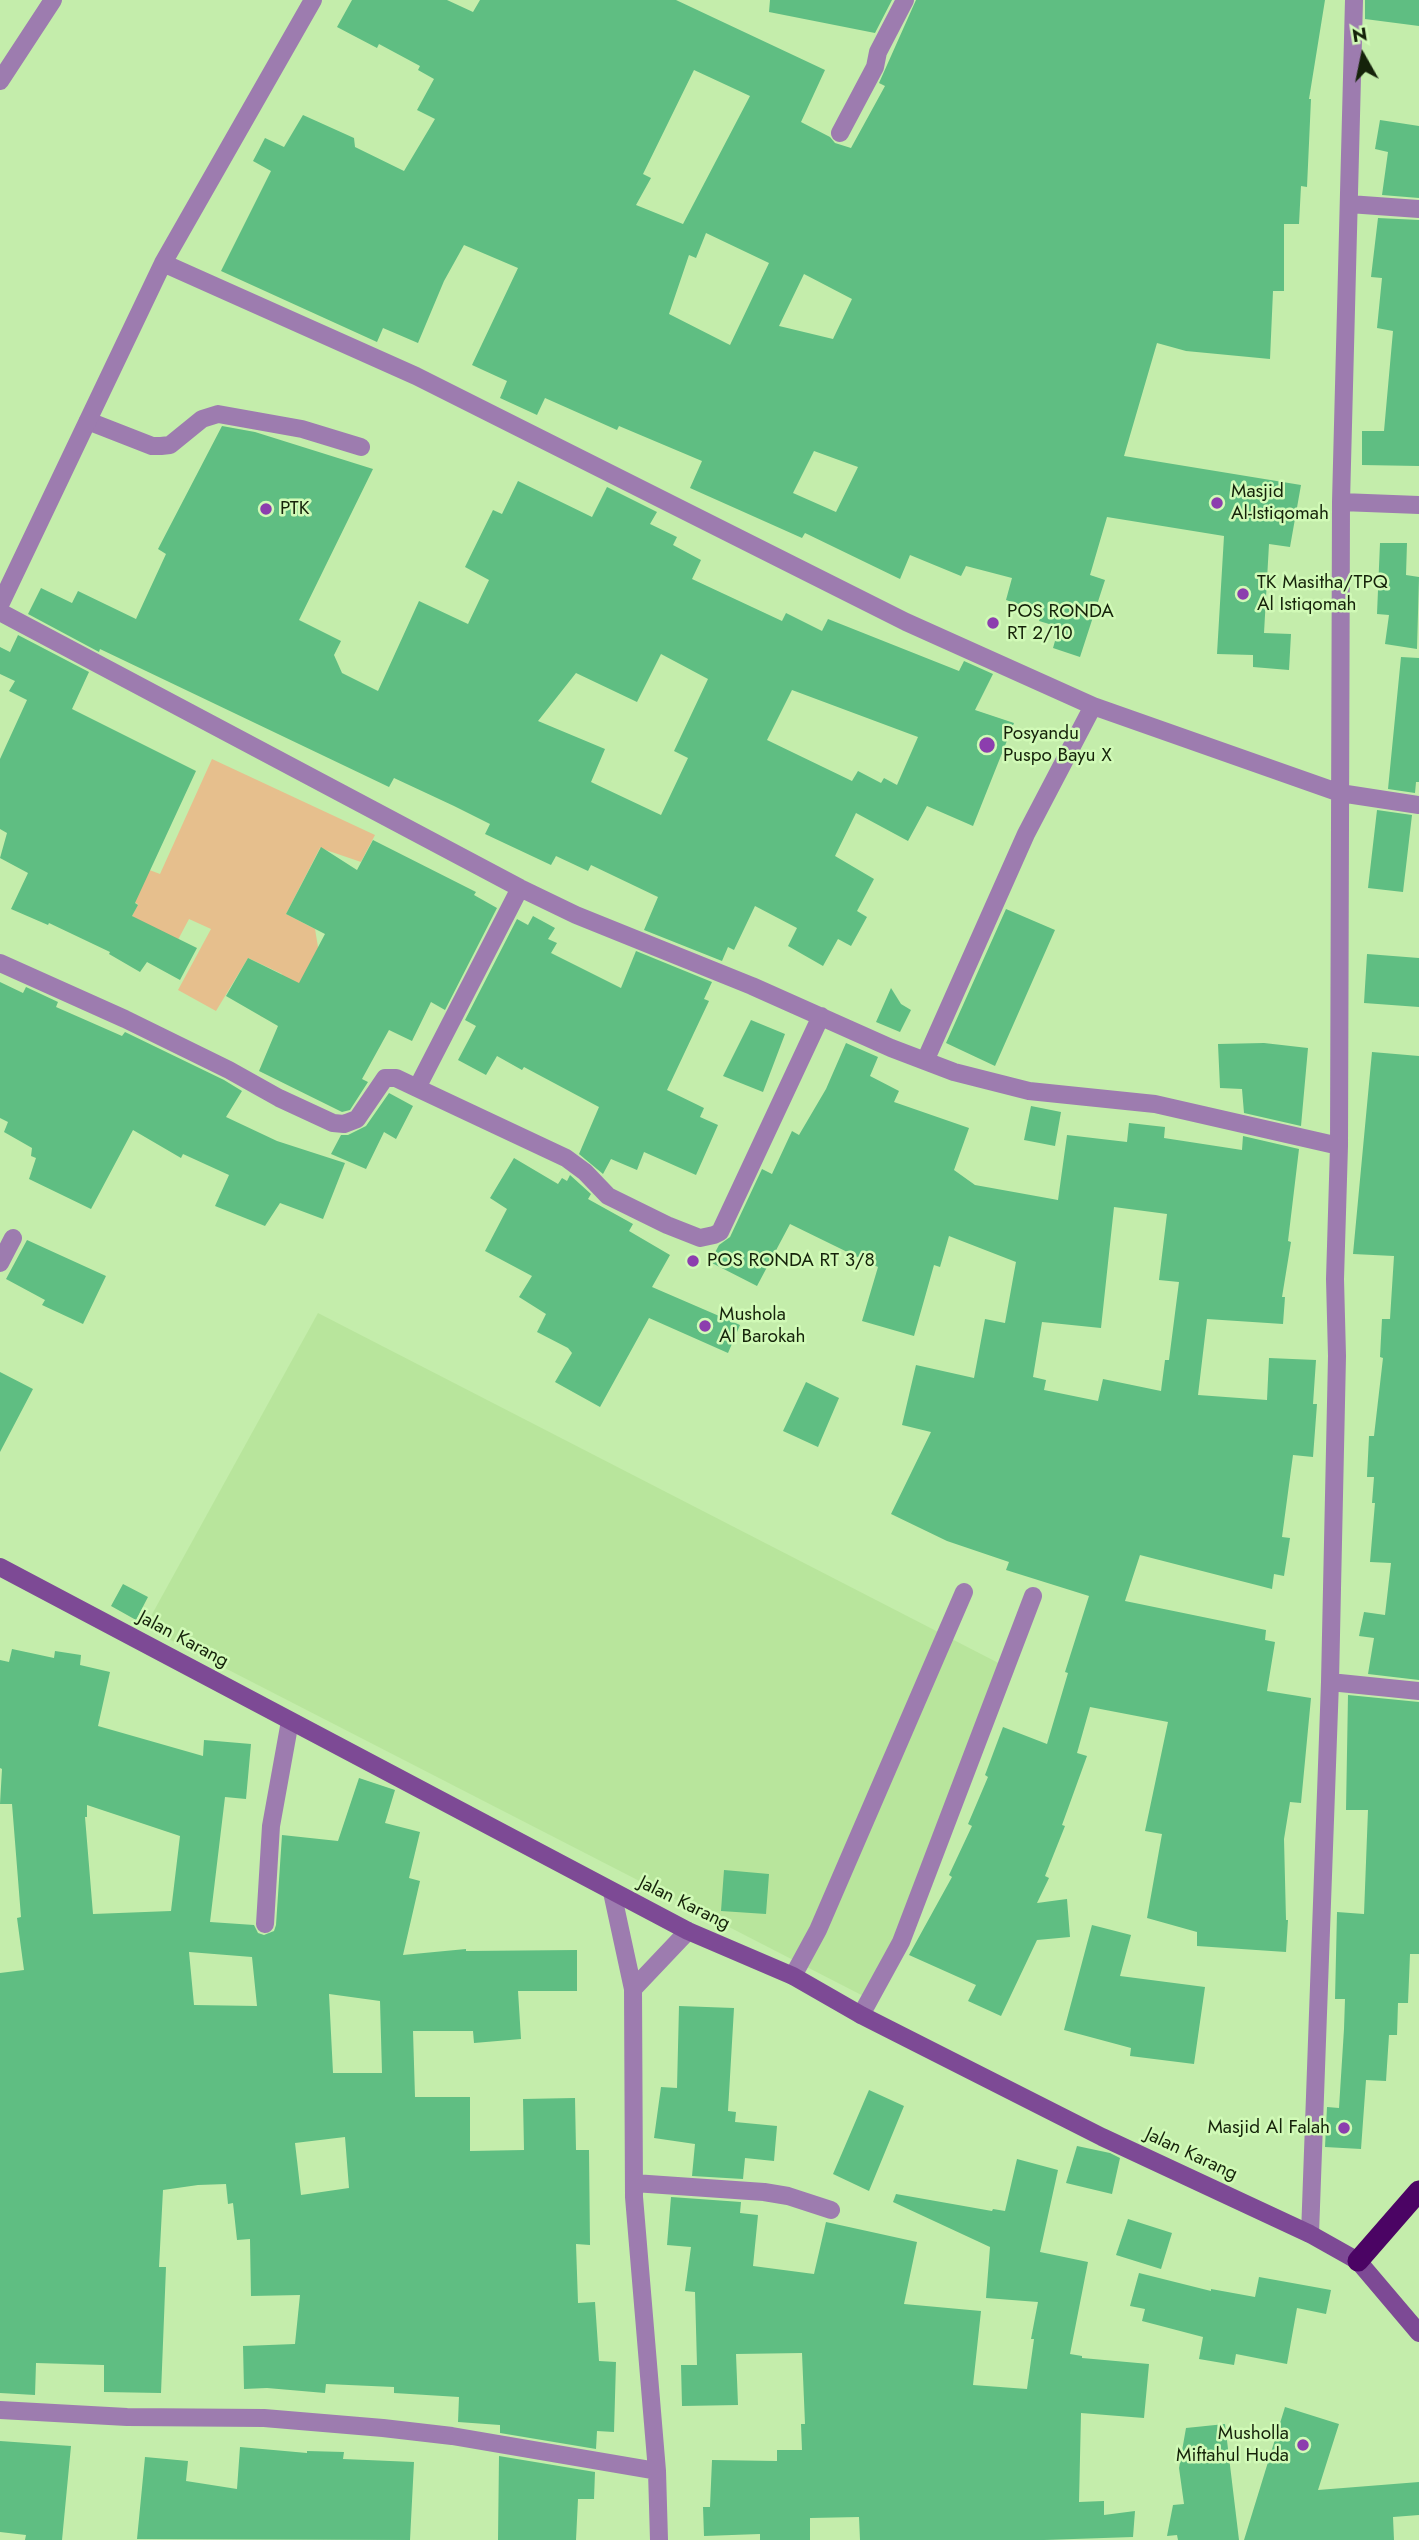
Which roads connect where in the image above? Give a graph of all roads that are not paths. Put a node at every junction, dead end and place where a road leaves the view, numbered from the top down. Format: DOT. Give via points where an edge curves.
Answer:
graph roads {
  1 [pos="53,0"];
  2 [pos="313,0"];
  3 [pos="905,0"];
  4 [pos="1354,0"];
  5 [pos="0,81"];
  6 [pos="840,133"];
  7 [pos="1349,204"];
  8 [pos="1419,209"];
  9 [pos="163,263"];
  10 [pos="88,421"];
  11 [pos="361,447"];
  12 [pos="1341,502"];
  13 [pos="1419,505"];
  14 [pos="0,605"];
  15 [pos="0,612"];
  16 [pos="1093,706"];
  17 [pos="1340,793"];
  18 [pos="1419,805"];
  19 [pos="520,888"];
  20 [pos="0,963"];
  21 [pos="821,1016"];
  22 [pos="925,1061"];
  23 [pos="417,1088"];
  24 [pos="1339,1146"];
  25 [pos="13,1238"];
  26 [pos="0,1263"];
  27 [pos="0,1567"];
  28 [pos="964,1592"];
  29 [pos="1032,1596"];
  30 [pos="1330,1682"];
  31 [pos="1419,1691"];
  32 [pos="290,1721"];
  33 [pos="612,1892"];
  34 [pos="265,1924"];
  35 [pos="688,1931"];
  36 [pos="793,1976"];
  37 [pos="633,1989"];
  38 [pos="861,2015"];
  39 [pos="634,2183"];
  40 [pos="1419,2191"];
  41 [pos="831,2210"];
  42 [pos="1310,2234"];
  43 [pos="1357,2262"];
  44 [pos="1419,2333"];
  45 [pos="0,2410"];
  46 [pos="657,2471"];
  47 [pos="659,2540"];
  1 -- 5 [label="street"];
  2 -- 9 [label="street"];
  3 -- 6 [label="street"];
  4 -- 7 [label="street"];
  7 -- 8 [label="street"];
  7 -- 12 [label="street"];
  9 -- 10 [label="street"];
  9 -- 16 [label="street" via="416,376 906,622"];
  10 -- 11 [label="street" via="161,446 170,445 202,419 218,414 302,429"];
  10 -- 14 [label="street"];
  12 -- 13 [label="street"];
  12 -- 17 [label="street"];
  15 -- 19 [label="street"];
  16 -- 17 [label="street"];
  16 -- 22 [label="street" via="1026,834"];
  17 -- 18 [label="street"];
  17 -- 24 [label="street"];
  19 -- 21 [label="street"];
  19 -- 23 [label="street"];
  20 -- 23 [label="street" via="125,1019 333,1123 357,1119 384,1078 396,1077"];
  21 -- 22 [label="street"];
  21 -- 23 [label="street" via="724,1226 707,1237 694,1236 620,1203 566,1158"];
  22 -- 24 [label="street" via="1029,1091 1155,1104"];
  24 -- 30 [label="street"];
  25 -- 26 [label="street"];
  27 -- 32 [label="main road, Jalan Karang"];
  28 -- 36 [label="street" via="818,1930"];
  29 -- 38 [label="street" via="901,1942"];
  30 -- 31 [label="street"];
  30 -- 42 [label="street"];
  32 -- 33 [label="main road, Jalan Karang"];
  32 -- 34 [label="street" via="271,1826"];
  33 -- 35 [label="main road, Jalan Karang"];
  33 -- 37 [label="street"];
  35 -- 36 [label="main road, Jalan Karang"];
  35 -- 37 [label="street"];
  36 -- 38 [label="main road, Jalan Karang"];
  37 -- 39 [label="street"];
  38 -- 42 [label="main road, Jalan Karang" via="1102,2137"];
  39 -- 41 [label="street" via="764,2192"];
  39 -- 46 [label="street"];
  40 -- 43 [label="highway"];
  42 -- 43 [label="main road, Jalan Karang"];
  43 -- 44 [label="main road, Jalan Karang"];
  45 -- 46 [label="street" via="264,2418 383,2428"];
  46 -- 47 [label="street"];
}
